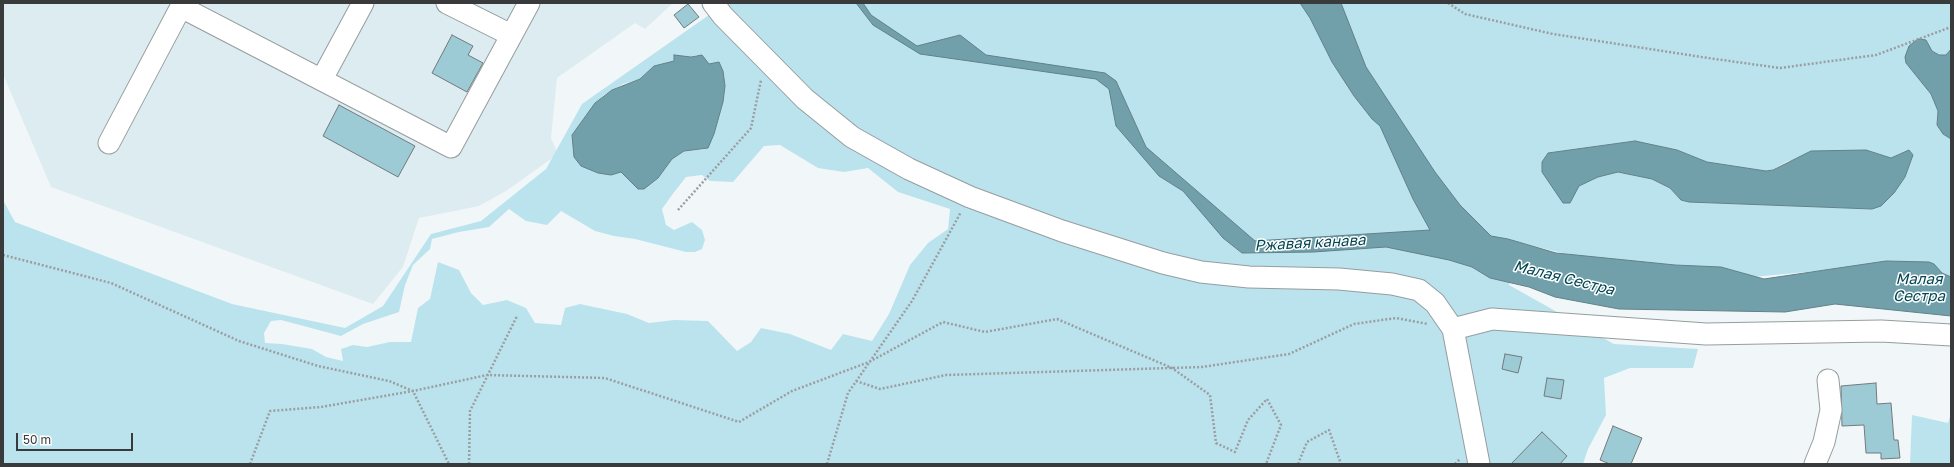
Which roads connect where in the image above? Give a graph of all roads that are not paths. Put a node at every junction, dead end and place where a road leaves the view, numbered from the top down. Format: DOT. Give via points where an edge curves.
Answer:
graph roads {
  1 [pos="363,3"];
  2 [pos="447,3"];
  3 [pos="529,3"];
  4 [pos="713,3"];
  5 [pos="182,5"];
  6 [pos="511,36"];
  7 [pos="322,79"];
  8 [pos="109,143"];
  9 [pos="1452,329"];
  10 [pos="1951,335"];
  11 [pos="1828,380"];
  12 [pos="1479,464"];
  13 [pos="1815,464"];
  1 -- 7 [label="street"];
  2 -- 6 [label="street"];
  3 -- 6 [label="street"];
  4 -- 9 [label="street" via="765,60 852,137 909,169 970,197 1062,231 1201,272 1249,277 1338,279 1392,284 1419,290 1435,303"];
  5 -- 7 [label="street"];
  5 -- 8 [label="street"];
  6 -- 7 [label="street" via="451,147"];
  9 -- 10 [label="street" via="1492,319 1706,334 1881,331"];
  9 -- 12 [label="street"];
  11 -- 13 [label="street" via="1831,410 1824,442"];
}
